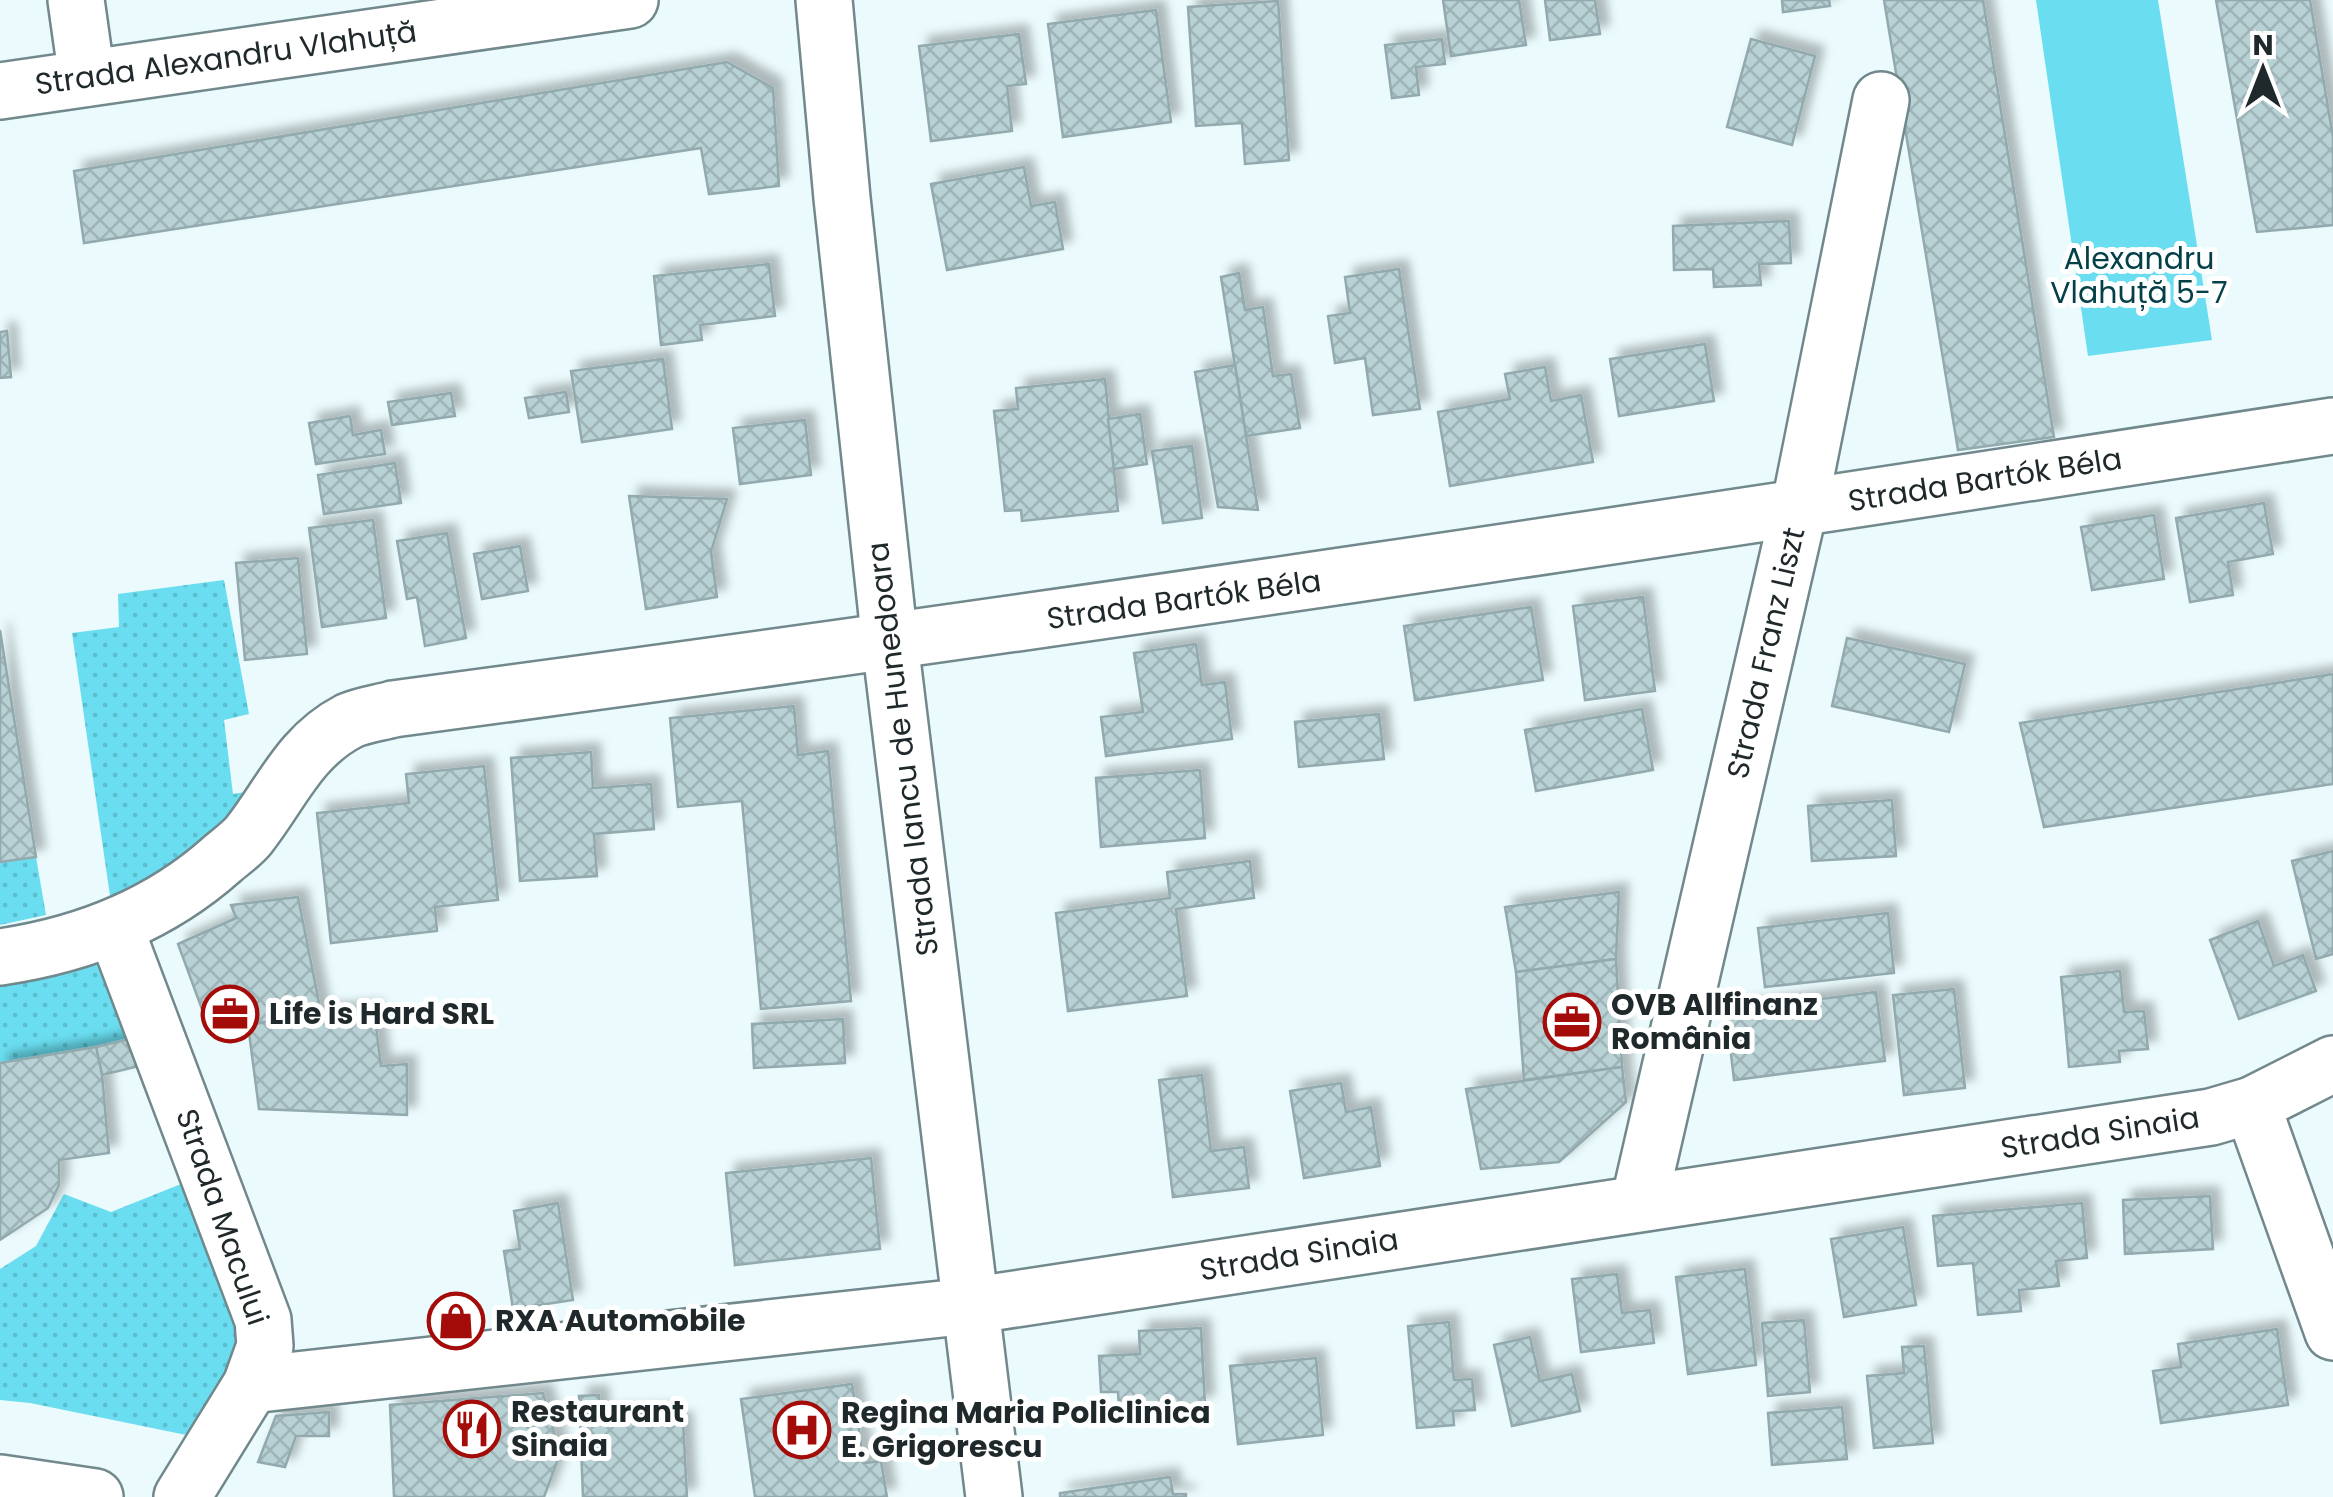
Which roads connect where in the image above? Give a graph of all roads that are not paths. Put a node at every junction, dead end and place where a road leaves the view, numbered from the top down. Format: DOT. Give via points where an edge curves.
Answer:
graph roads {
  1 [pos="76,0"];
  2 [pos="630,0"];
  3 [pos="824,0"];
  4 [pos="87,78"];
  5 [pos="0,91"];
  6 [pos="1880,100"];
  7 [pos="2333,426"];
  8 [pos="1799,509"];
  9 [pos="890,643"];
  10 [pos="115,928"];
  11 [pos="0,957"];
  12 [pos="2333,1064"];
  13 [pos="2252,1106"];
  14 [pos="1640,1203"];
  15 [pos="970,1306"];
  16 [pos="2333,1332"];
  17 [pos="251,1385"];
  18 [pos="0,1483"];
  19 [pos="95,1497"];
  20 [pos="182,1497"];
  21 [pos="994,1497"];
  1 -- 4 [label="street"];
  2 -- 4 [label="street, Strada Alexandru Vlahuță"];
  3 -- 9 [label="street, Strada Iancu de Hunedoara"];
  4 -- 5 [label="street, Strada Alexandru Vlahuță"];
  6 -- 8 [label="street, Strada Franz Liszt"];
  7 -- 8 [label="street, Strada Bartók Béla"];
  8 -- 9 [label="street, Strada Bartók Béla"];
  8 -- 14 [label="street, Strada Franz Liszt"];
  9 -- 10 [label="street, Strada Bartók Béla" via="351,720 291,770 248,837 206,874"];
  9 -- 15 [label="street, Strada Iancu de Hunedoara"];
  10 -- 11 [label="street, Strada Bartók Béla"];
  10 -- 17 [label="street, Strada Macului" via="263,1320 265,1346"];
  12 -- 13 [label="street, Strada Sinaia"];
  13 -- 14 [label="street, Strada Sinaia"];
  13 -- 16 [label="street"];
  14 -- 15 [label="street, Strada Sinaia"];
  15 -- 17 [label="street, Strada Sinaia"];
  15 -- 21 [label="street, Strada Iancu de Hunedoara"];
  17 -- 20 [label="street, Strada Macului"];
  18 -- 19 [label="street"];
}
